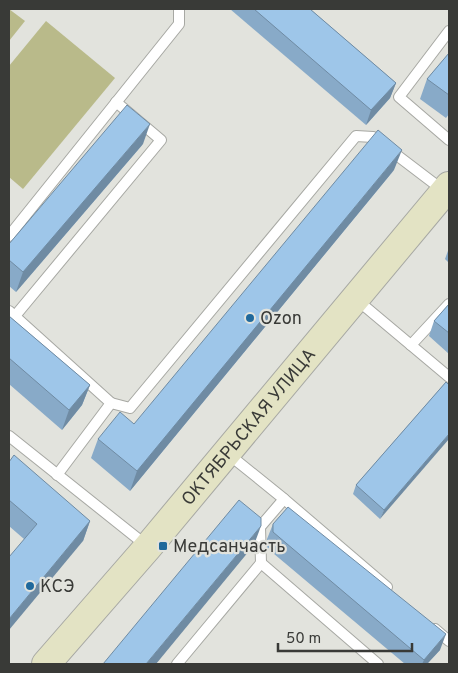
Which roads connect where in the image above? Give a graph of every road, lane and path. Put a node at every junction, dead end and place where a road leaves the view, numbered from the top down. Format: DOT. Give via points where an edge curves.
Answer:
graph roads {
  1 [pos="179,9"];
  2 [pos="449,32"];
  3 [pos="116,102"];
  4 [pos="449,140"];
  5 [pos="447,189"];
  6 [pos="9,236"];
  7 [pos="355,299"];
  8 [pos="449,304"];
  9 [pos="12,314"];
  10 [pos="411,345"];
  11 [pos="449,377"];
  12 [pos="111,402"];
  13 [pos="10,440"];
  14 [pos="226,453"];
  15 [pos="57,475"];
  16 [pos="284,499"];
  17 [pos="148,547"];
  18 [pos="261,563"];
  19 [pos="397,596"];
  20 [pos="427,622"];
  21 [pos="449,641"];
  22 [pos="46,664"];
  23 [pos="177,664"];
  24 [pos="378,664"];
  1 -- 3 [label="lane" via="179,24"];
  2 -- 4 [label="lane" via="396,94"];
  3 -- 6 [label="lane"];
  3 -- 9 [label="lane" via="161,140"];
  5 -- 7 [label="main road, ОКТЯБРЬСКАЯ УЛИЦА"];
  5 -- 12 [label="lane" via="373,137 356,136 130,408"];
  7 -- 10 [label="lane"];
  7 -- 14 [label="main road, ОКТЯБРЬСКАЯ УЛИЦА"];
  8 -- 10 [label="lane"];
  9 -- 12 [label="lane"];
  10 -- 11 [label="lane"];
  12 -- 15 [label="lane"];
  13 -- 15 [label="lane"];
  14 -- 16 [label="lane"];
  14 -- 17 [label="main road, ОКТЯБРЬСКАЯ УЛИЦА"];
  15 -- 17 [label="lane"];
  16 -- 18 [label="lane" via="260,527"];
  16 -- 19 [label="lane"];
  17 -- 22 [label="main road, ОКТЯБРЬСКАЯ УЛИЦА"];
  18 -- 23 [label="lane"];
  18 -- 24 [label="lane"];
  20 -- 21 [label="lane"];
}
